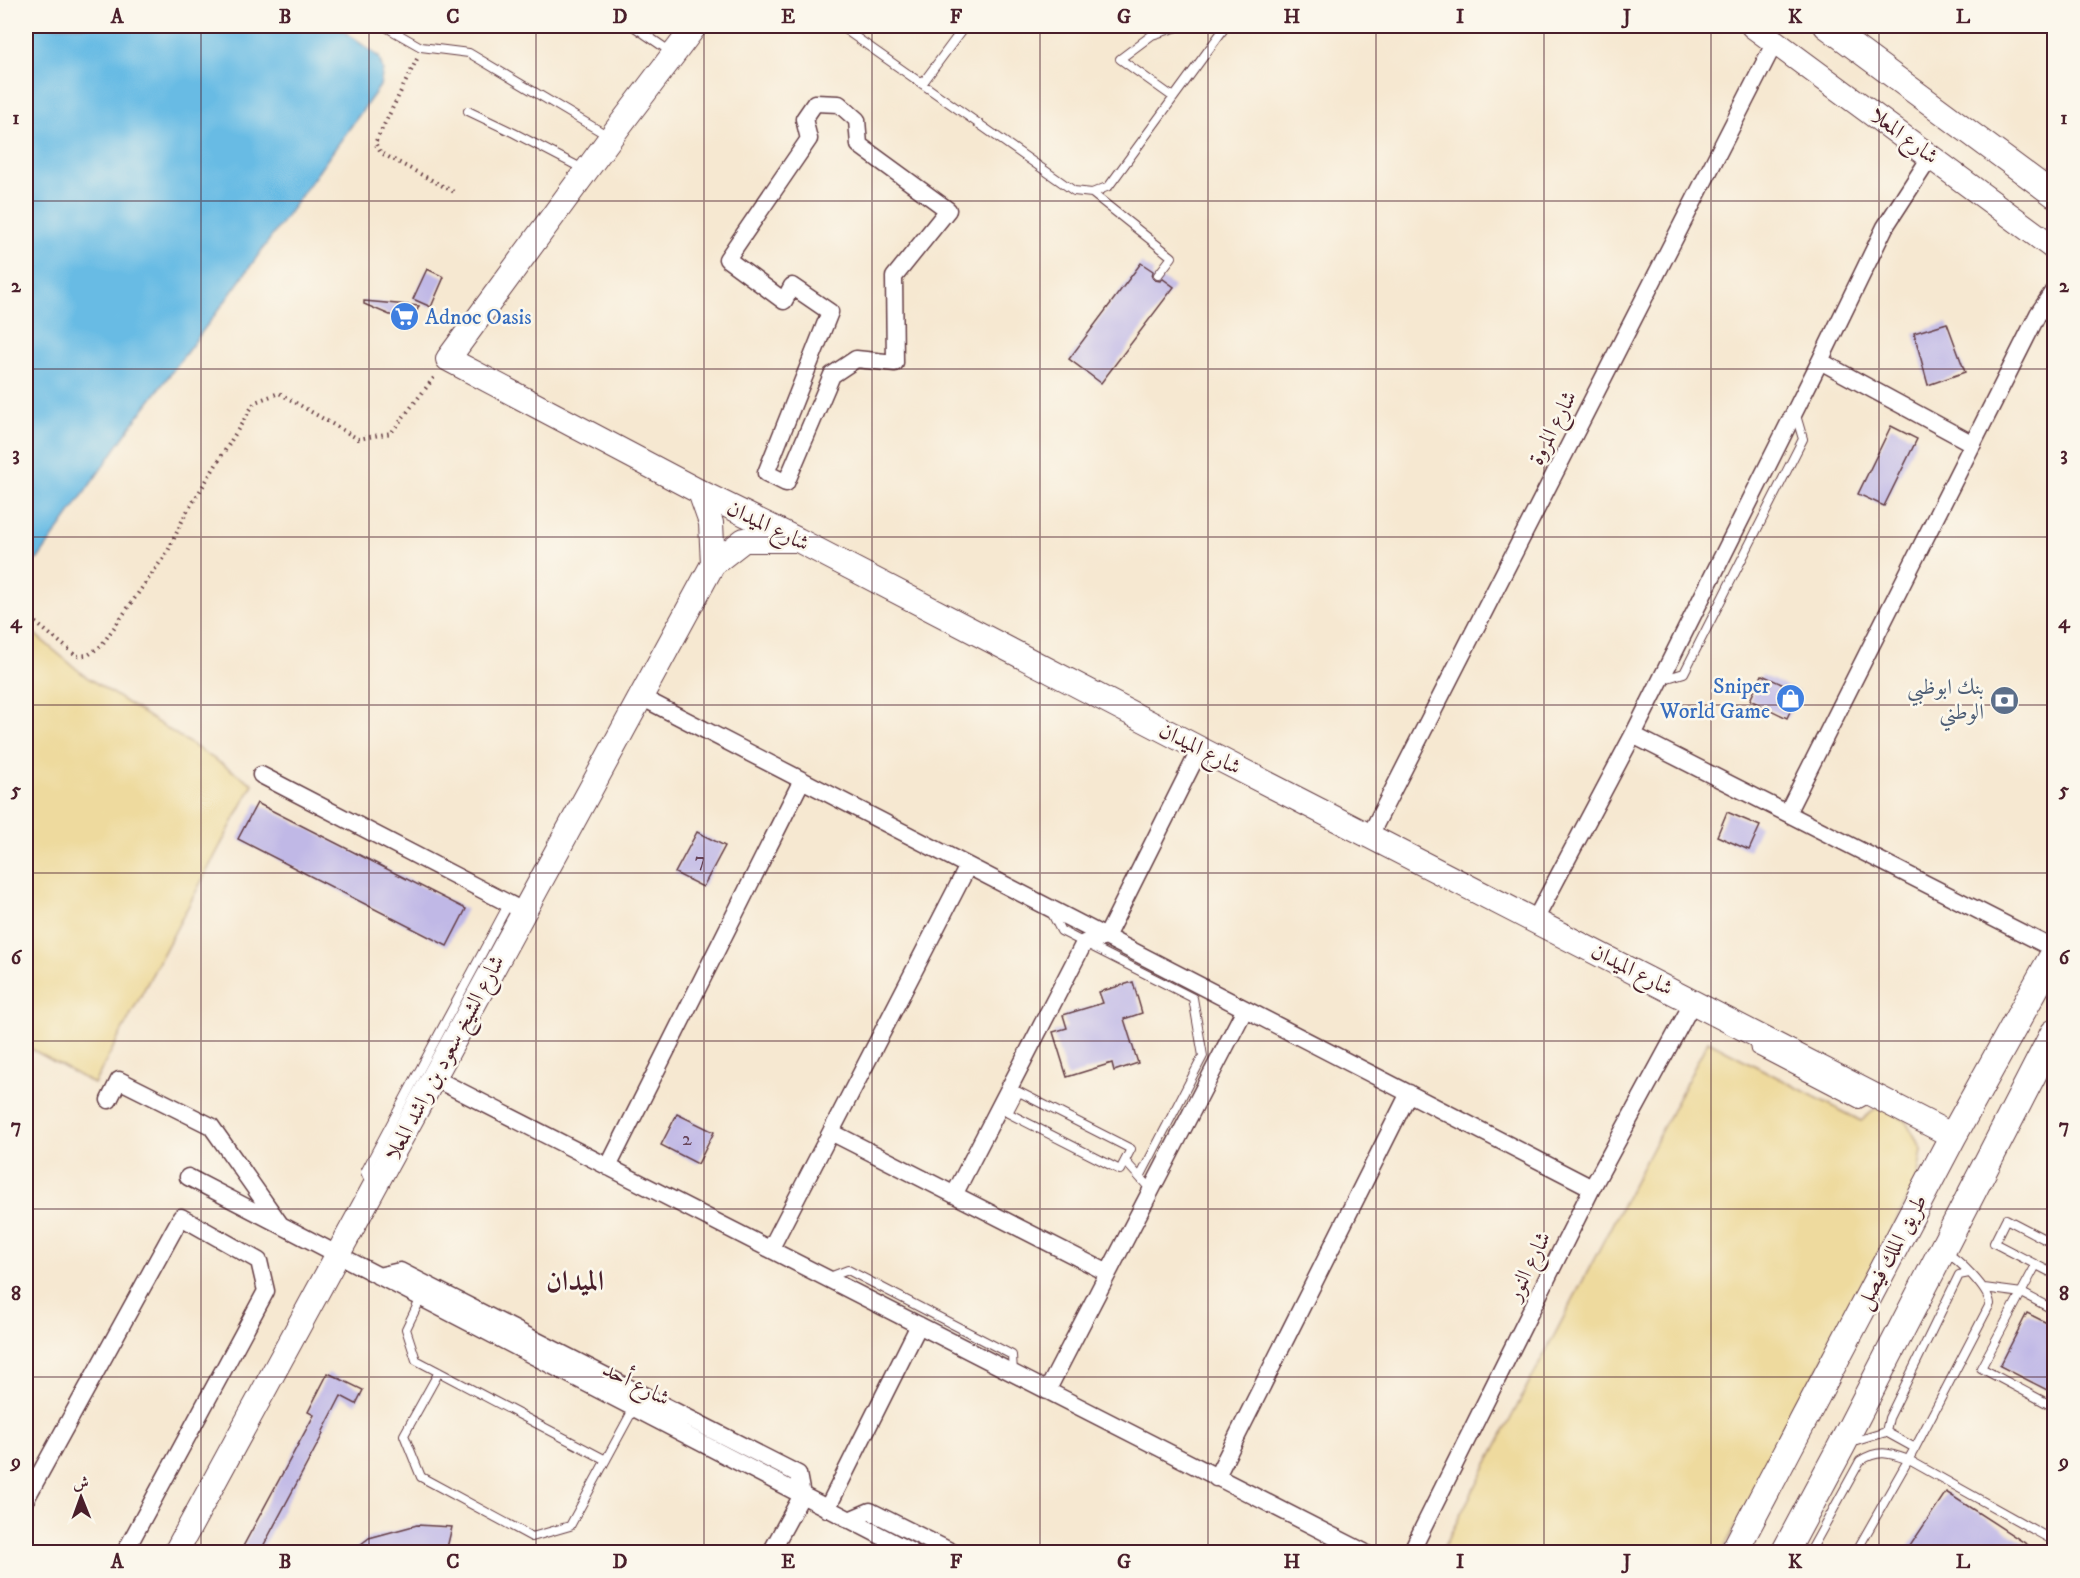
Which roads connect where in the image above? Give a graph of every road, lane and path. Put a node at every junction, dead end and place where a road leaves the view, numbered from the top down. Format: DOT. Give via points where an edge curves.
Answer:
graph roads {
  1 [pos="384,26"];
  2 [pos="633,26"];
  3 [pos="696,26"];
  4 [pos="840,26"];
  5 [pos="965,26"];
  6 [pos="1181,26"];
  7 [pos="1226,26"];
  8 [pos="1753,26"];
  9 [pos="1827,26"];
  10 [pos="1775,42"];
  11 [pos="421,46"];
  12 [pos="674,54"];
  13 [pos="922,84"];
  14 [pos="1173,97"];
  15 [pos="468,111"];
  16 [pos="611,137"];
  17 [pos="1931,156"];
  18 [pos="586,171"];
  19 [pos="454,192"];
  20 [pos="1092,192"];
  21 [pos="2055,195"];
  22 [pos="2055,248"];
  23 [pos="727,259"];
  24 [pos="1158,275"];
  25 [pos="2055,290"];
  26 [pos="448,359"];
  27 [pos="1820,361"];
  28 [pos="1973,444"];
  29 [pos="700,492"];
  30 [pos="798,540"];
  31 [pos="713,564"];
  32 [pos="26,615"];
  33 [pos="641,697"];
  34 [pos="1632,735"];
  35 [pos="1200,749"];
  36 [pos="261,775"];
  37 [pos="802,780"];
  38 [pos="1787,813"];
  39 [pos="1370,835"];
  40 [pos="968,866"];
  41 [pos="516,907"];
  42 [pos="1048,907"];
  43 [pos="1535,920"];
  44 [pos="1106,937"];
  45 [pos="1084,943"];
  46 [pos="2055,949"];
  47 [pos="2055,954"];
  48 [pos="1693,1002"];
  49 [pos="1245,1009"];
  50 [pos="2055,1033"];
  51 [pos="434,1078"];
  52 [pos="1408,1093"];
  53 [pos="109,1100"];
  54 [pos="831,1132"];
  55 [pos="1953,1136"];
  56 [pos="1125,1161"];
  57 [pos="608,1167"];
  58 [pos="1140,1176"];
  59 [pos="188,1177"];
  60 [pos="1592,1188"];
  61 [pos="1151,1190"];
  62 [pos="374,1191"];
  63 [pos="954,1195"];
  64 [pos="281,1226"];
  65 [pos="2055,1244"];
  66 [pos="771,1248"];
  67 [pos="1942,1250"];
  68 [pos="338,1255"];
  69 [pos="2037,1265"];
  70 [pos="1108,1274"];
  71 [pos="1969,1274"];
  72 [pos="2055,1274"];
  73 [pos="378,1276"];
  74 [pos="827,1278"];
  75 [pos="1984,1288"];
  76 [pos="2022,1293"];
  77 [pos="422,1298"];
  78 [pos="2055,1310"];
  79 [pos="919,1325"];
  80 [pos="439,1372"];
  81 [pos="1013,1373"];
  82 [pos="1047,1391"];
  83 [pos="2055,1407"];
  84 [pos="634,1408"];
  85 [pos="1887,1432"];
  86 [pos="1842,1446"];
  87 [pos="1916,1448"];
  88 [pos="606,1460"];
  89 [pos="1909,1460"];
  90 [pos="1216,1478"];
  91 [pos="802,1495"];
  92 [pos="26,1499"];
  93 [pos="827,1509"];
  94 [pos="849,1520"];
  95 [pos="2055,1541"];
  96 [pos="2055,1546"];
  97 [pos="125,1552"];
  98 [pos="176,1552"];
  99 [pos="771,1552"];
  100 [pos="912,1552"];
  101 [pos="952,1552"];
  102 [pos="1364,1552"];
  103 [pos="1411,1552"];
  104 [pos="1734,1552"];
  105 [pos="1785,1552"];
  106 [pos="1810,1552"];
  107 [pos="1856,1552"];
  108 [pos="2051,1552"];
  1 -- 11 [label="lane"];
  2 -- 12 [label="lane"];
  3 -- 12 [label="street"];
  4 -- 13 [label="lane"];
  5 -- 13 [label="lane"];
  6 -- 14 [label="lane" via="1152,35 1120,58"];
  7 -- 14 [label="lane"];
  8 -- 10 [label="street, شارع المعلا"];
  9 -- 21 [label="street, شارع المعلا"];
  10 -- 17 [label="street, شارع المعلا"];
  10 -- 39 [label="street, شارع المروة"];
  11 -- 16 [label="lane" via="469,53"];
  11 -- 19 [label="path" via="375,143 381,153"];
  12 -- 16 [label="street"];
  13 -- 20 [label="lane" via="1074,191"];
  14 -- 20 [label="lane" via="1109,186"];
  15 -- 18 [label="lane"];
  16 -- 18 [label="street"];
  17 -- 22 [label="street, شارع المعلا"];
  17 -- 27 [label="street" via="1885,226"];
  18 -- 26 [label="street"];
  20 -- 24 [label="lane" via="1172,257"];
  23 -- 23 [label="street" via="809,139 804,119 815,103 839,104 857,120 860,146 948,210 894,277 895,363 856,359 832,375 786,483 766,473 830,312 792,286 784,301"];
  25 -- 28 [label="street" via="2038,314"];
  26 -- 29 [label="street, شارع الميدان"];
  26 -- 32 [label="path" via="391,433 358,439 279,393 255,402 185,515 168,550 101,646 88,655 77,656"];
  27 -- 28 [label="street"];
  27 -- 34 [label="street"];
  28 -- 38 [label="street"];
  29 -- 30 [label="street, شارع الميدان"];
  29 -- 31 [label="street" via="711,523"];
  30 -- 31 [label="street, شارع الشيخ سعود بن راشد المعلا" via="744,540"];
  30 -- 35 [label="street, شارع الميدان"];
  31 -- 33 [label="street, شارع الشيخ سعود بن راشد المعلا"];
  33 -- 37 [label="street"];
  33 -- 41 [label="street, شارع الشيخ سعود بن راشد المعلا"];
  34 -- 38 [label="street"];
  34 -- 43 [label="street"];
  35 -- 39 [label="street, شارع الميدان"];
  35 -- 44 [label="street"];
  36 -- 41 [label="street"];
  37 -- 40 [label="street"];
  37 -- 57 [label="street"];
  38 -- 46 [label="street"];
  39 -- 43 [label="street, شارع الميدان"];
  40 -- 42 [label="street"];
  40 -- 54 [label="street"];
  41 -- 51 [label="street, شارع الشيخ سعود بن راشد المعلا"];
  41 -- 62 [label="lane" via="365,1172"];
  42 -- 44 [label="street"];
  42 -- 45 [label="lane" via="1061,931"];
  43 -- 48 [label="street, شارع الميدان"];
  44 -- 45 [label="street"];
  44 -- 49 [label="street"];
  45 -- 58 [label="lane" via="1193,998 1203,1056"];
  45 -- 63 [label="street"];
  47 -- 55 [label="main road, طريق الملك فيصل"];
  48 -- 55 [label="street, شارع الميدان"];
  48 -- 60 [label="street, شارع النور"];
  49 -- 52 [label="street"];
  49 -- 61 [label="street"];
  50 -- 67 [label="main road, طريق الملك فيصل"];
  51 -- 57 [label="street"];
  51 -- 62 [label="street, شارع الشيخ سعود بن راشد المعلا"];
  52 -- 60 [label="street"];
  52 -- 90 [label="street"];
  53 -- 64 [label="street" via="119,1080 211,1126"];
  54 -- 63 [label="street"];
  54 -- 66 [label="street"];
  55 -- 104 [label="main road, طريق الملك فيصل"];
  56 -- 56 [label="lane" via="1131,1149 1019,1092 1008,1113 1120,1170"];
  56 -- 58 [label="lane"];
  57 -- 66 [label="street"];
  58 -- 61 [label="lane"];
  59 -- 64 [label="street, شارع أحد"];
  60 -- 103 [label="street, شارع النور"];
  61 -- 70 [label="street"];
  62 -- 68 [label="street, شارع الشيخ سعود بن راشد المعلا"];
  63 -- 70 [label="street"];
  64 -- 68 [label="street, شارع أحد"];
  65 -- 69 [label="lane" via="2006,1220 1994,1243"];
  66 -- 74 [label="street"];
  67 -- 71 [label="lane"];
  67 -- 86 [label="main road, طريق الملك فيصل"];
  68 -- 73 [label="street, شارع أحد"];
  68 -- 98 [label="street, شارع الشيخ سعود بن راشد المعلا"];
  69 -- 72 [label="lane"];
  69 -- 76 [label="lane"];
  70 -- 82 [label="street"];
  71 -- 75 [label="lane"];
  71 -- 85 [label="lane" via="1959,1275 1888,1418"];
  73 -- 77 [label="street, شارع أحد"];
  73 -- 91 [label="street" via="400,1270 798,1474"];
  74 -- 79 [label="street"];
  74 -- 81 [label="lane" via="848,1270 1012,1355"];
  75 -- 76 [label="lane"];
  75 -- 87 [label="lane" via="1990,1304"];
  76 -- 78 [label="lane"];
  76 -- 83 [label="lane" via="1981,1368"];
  77 -- 80 [label="lane" via="406,1329 416,1360"];
  77 -- 84 [label="street, شارع أحد"];
  79 -- 81 [label="street"];
  79 -- 93 [label="street"];
  80 -- 88 [label="lane"];
  80 -- 88 [label="lane" via="404,1435 421,1477 532,1537 570,1526"];
  81 -- 82 [label="street"];
  82 -- 90 [label="street"];
  84 -- 88 [label="lane"];
  84 -- 91 [label="street, شارع أحد"];
  85 -- 86 [label="lane"];
  85 -- 87 [label="lane"];
  86 -- 105 [label="main road, طريق الملك فيصل"];
  87 -- 89 [label="lane"];
  89 -- 95 [label="lane"];
  89 -- 106 [label="lane" via="1889,1453 1872,1453 1860,1461"];
  89 -- 107 [label="lane"];
  90 -- 102 [label="street"];
  91 -- 93 [label="street, شارع أحد"];
  91 -- 99 [label="street"];
  92 -- 97 [label="street" via="180,1216 260,1260 266,1291"];
  93 -- 94 [label="street, شارع أحد"];
  94 -- 100 [label="street, شارع أحد"];
  94 -- 101 [label="street" via="870,1511"];
  96 -- 108 [label="lane"];
}
